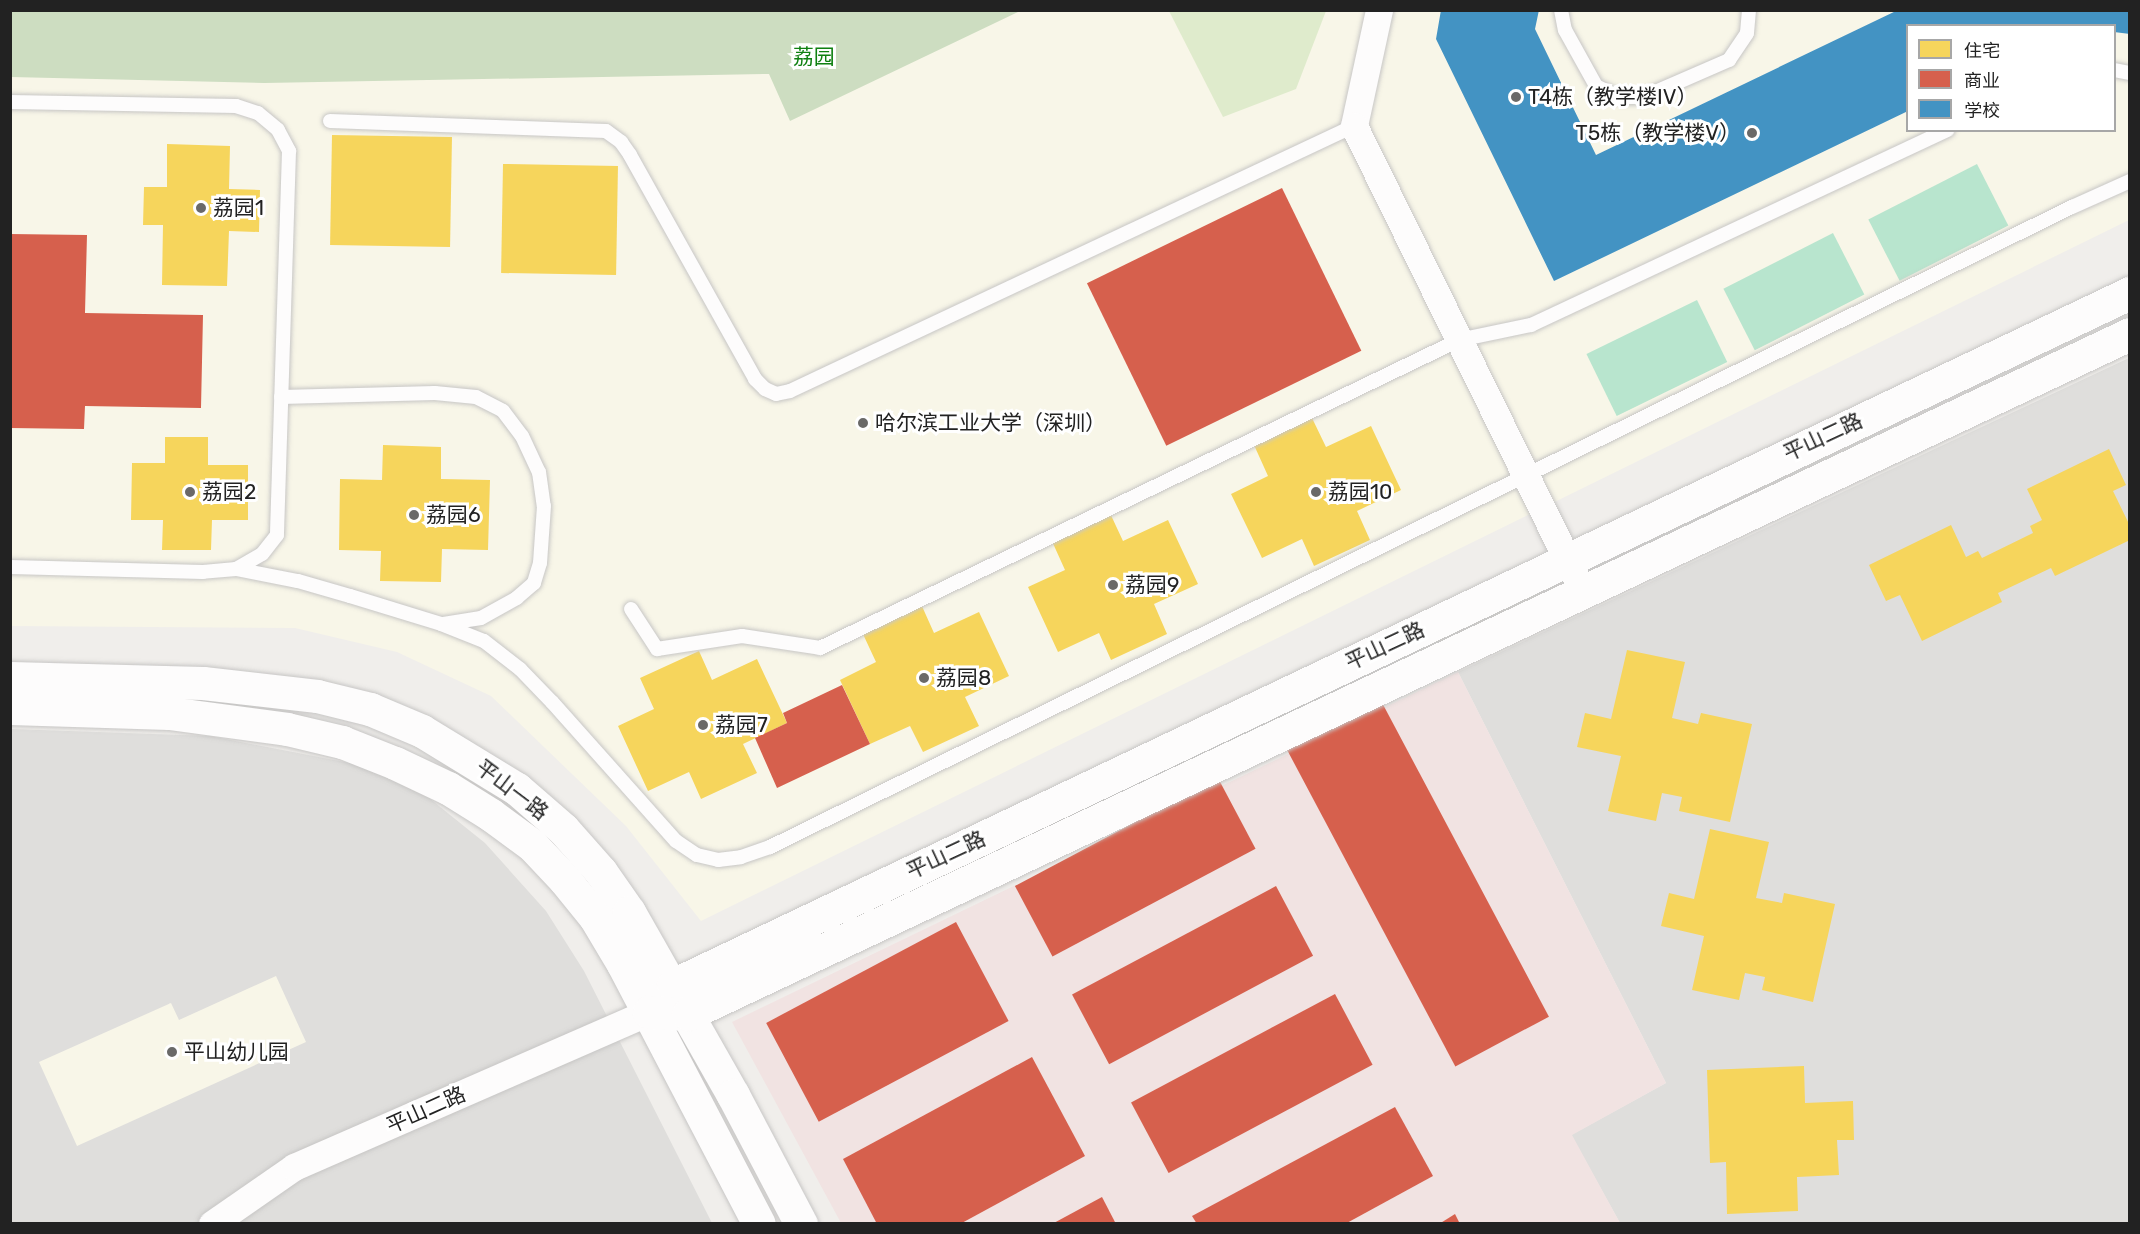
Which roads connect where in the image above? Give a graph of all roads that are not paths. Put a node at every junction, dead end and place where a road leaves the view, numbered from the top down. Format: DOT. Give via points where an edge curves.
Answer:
graph roads {
  1 [pos="1379,10"];
  2 [pos="1561,10"];
  3 [pos="1749,10"];
  4 [pos="10,102"];
  5 [pos="330,121"];
  6 [pos="1354,126"];
  7 [pos="1944,132"];
  8 [pos="2130,181"];
  9 [pos="2130,292"];
  10 [pos="2130,334"];
  11 [pos="1459,340"];
  12 [pos="281,397"];
  13 [pos="1526,475"];
  14 [pos="1567,560"];
  15 [pos="10,567"];
  16 [pos="236,569"];
  17 [pos="1583,592"];
  18 [pos="631,609"];
  19 [pos="441,624"];
  20 [pos="10,678"];
  21 [pos="10,708"];
  22 [pos="673,985"];
  23 [pos="649,1012"];
  24 [pos="688,1014"];
  25 [pos="212,1224"];
  26 [pos="759,1224"];
  27 [pos="801,1224"];
  1 -- 6 [label="street"];
  2 -- 3 [label="lane" via="1565,30 1596,86 1619,97 1644,97 1729,60 1748,33"];
  4 -- 12 [label="lane" via="236,105 258,113 278,130 289,151"];
  5 -- 6 [label="lane" via="606,131 630,155 755,379 776,394"];
  6 -- 11 [label="street"];
  7 -- 11 [label="lane" via="1541,321"];
  8 -- 13 [label="lane"];
  9 -- 14 [label="street, 平山二路"];
  10 -- 17 [label="street, 平山二路"];
  11 -- 13 [label="street"];
  11 -- 18 [label="lane" via="820,648 742,636 657,649"];
  12 -- 16 [label="lane" via="277,535 262,554"];
  12 -- 19 [label="lane" via="435,393 476,397 502,411 522,436 539,472 544,506 540,563 534,583 517,598 481,618"];
  13 -- 14 [label="street"];
  13 -- 19 [label="lane" via="770,847 741,857 718,860 697,855 676,841 520,669 484,641"];
  14 -- 17 [label="street"];
  14 -- 22 [label="street, 平山二路"];
  15 -- 16 [label="lane" via="203,572"];
  16 -- 19 [label="lane" via="298,581"];
  17 -- 24 [label="street, 平山二路"];
  20 -- 22 [label="street, 平山一路" via="203,682 262,689 317,696 370,709 422,730 517,789 563,829 630,912"];
  21 -- 23 [label="street, 平山一路" via="170,713 286,729 342,742 448,788 532,845 565,880 595,917"];
  22 -- 23 [label="street, 平山二路"];
  22 -- 24 [label="street, 平山一路"];
  23 -- 24 [label="street, 平山二路"];
  23 -- 25 [label="street, 平山二路" via="294,1167"];
  23 -- 26 [label="street, 平山一路"];
  24 -- 27 [label="street, 平山一路"];
}
